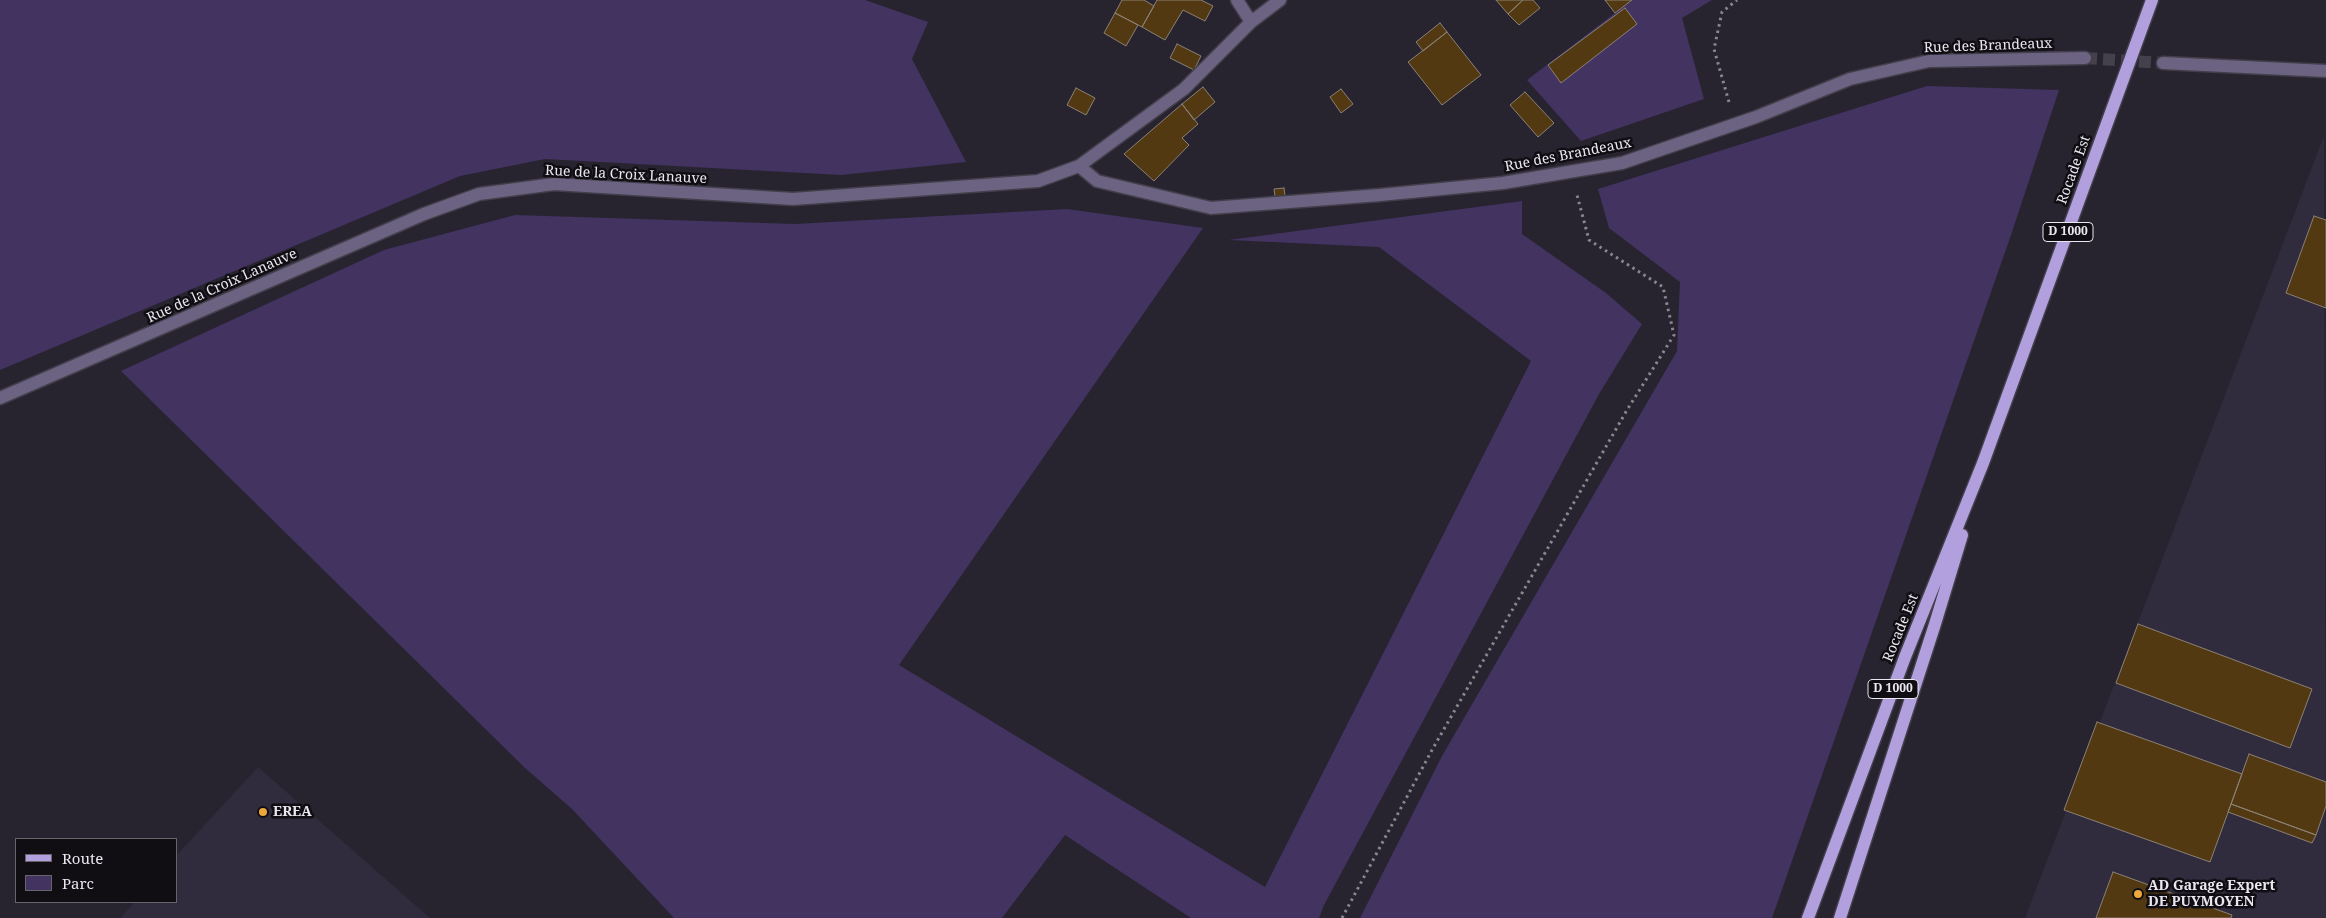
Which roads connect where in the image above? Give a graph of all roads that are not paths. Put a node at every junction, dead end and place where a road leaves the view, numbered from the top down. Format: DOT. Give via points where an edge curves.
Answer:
graph roads {
  1 [pos="1237,0"];
  2 [pos="1280,0"];
  3 [pos="2152,0"];
  4 [pos="1251,22"];
  5 [pos="2086,58"];
  6 [pos="2163,63"];
  7 [pos="2326,71"];
  8 [pos="1080,166"];
  9 [pos="0,398"];
  10 [pos="1983,463"];
  11 [pos="1808,918"];
  12 [pos="1840,918"];
  1 -- 4 [label="street"];
  2 -- 4 [label="street, Rue de la Croix Lanauve"];
  3 -- 10 [label="main road, Rocade Est / D 1000"];
  4 -- 8 [label="street, Rue de la Croix Lanauve" via="1184,89"];
  5 -- 8 [label="street, Rue des Brandeaux" via="1929,61 1850,79 1736,124 1622,163 1503,183 1211,208 1097,181"];
  6 -- 7 [label="street"];
  8 -- 9 [label="street, Rue de la Croix Lanauve" via="1038,181 793,199 554,184 479,194 424,214"];
  10 -- 11 [label="main road, Rocade Est / D 1000" via="1905,656"];
  10 -- 12 [label="main road, Rocade Est / D 1000" via="1936,624"];
}
